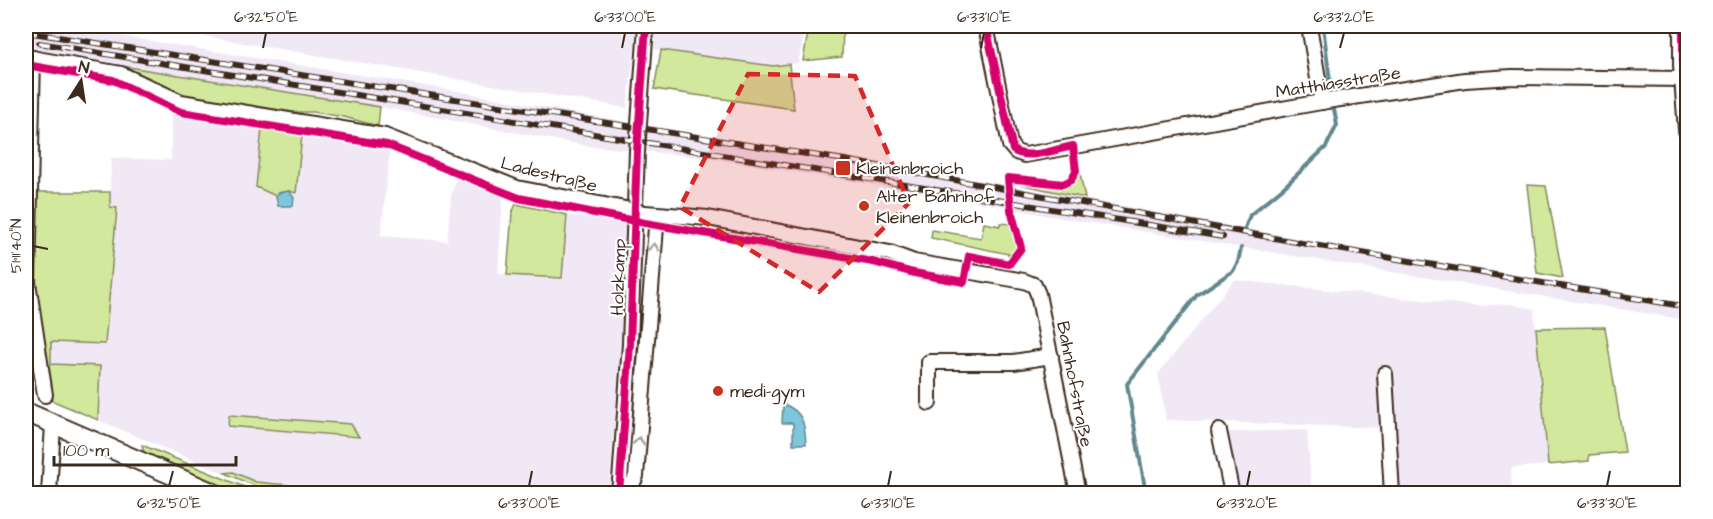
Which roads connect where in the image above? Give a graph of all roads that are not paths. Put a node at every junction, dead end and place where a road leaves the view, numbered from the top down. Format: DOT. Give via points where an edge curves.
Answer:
graph roads {
  1 [pos="646,26"];
  2 [pos="986,26"];
  3 [pos="1309,26"];
  4 [pos="1683,26"];
  5 [pos="29,58"];
  6 [pos="1684,79"];
  7 [pos="1324,101"];
  8 [pos="1688,130"];
  9 [pos="651,214"];
  10 [pos="1031,284"];
  11 [pos="28,300"];
  12 [pos="1051,356"];
  13 [pos="1385,374"];
  14 [pos="45,394"];
  15 [pos="929,403"];
  16 [pos="26,412"];
  17 [pos="53,424"];
  18 [pos="1219,431"];
  19 [pos="619,492"];
  20 [pos="49,494"];
  21 [pos="216,494"];
  22 [pos="1078,494"];
  23 [pos="1232,494"];
  24 [pos="1392,494"];
  1 -- 19 [label="street, Holzkamp" via="631,337"];
  2 -- 7 [label="street, Matthiasstraße" via="1009,141 1016,153 1029,154"];
  3 -- 7 [label="street"];
  4 -- 6 [label="street"];
  5 -- 9 [label="street, Ladestraße, bridge" via="121,74 181,102 386,136 517,188"];
  5 -- 11 [label="street"];
  6 -- 7 [label="street, Matthiasstraße" via="1490,78"];
  6 -- 8 [label="street"];
  9 -- 10 [label="street, Ladestraße" via="708,218"];
  19 -- 9 [label="street, Holzkamp, one-way" via="632,485 636,476"];
  10 -- 12 [label="street, Bahnhofstraße" via="1038,294"];
  11 -- 14 [label="street"];
  12 -- 15 [label="street" via="1014,362 929,362"];
  12 -- 22 [label="street, Bahnhofstraße"];
  13 -- 24 [label="street"];
  16 -- 17 [label="street"];
  17 -- 20 [label="street"];
  17 -- 21 [label="street"];
  18 -- 23 [label="street"];
}
